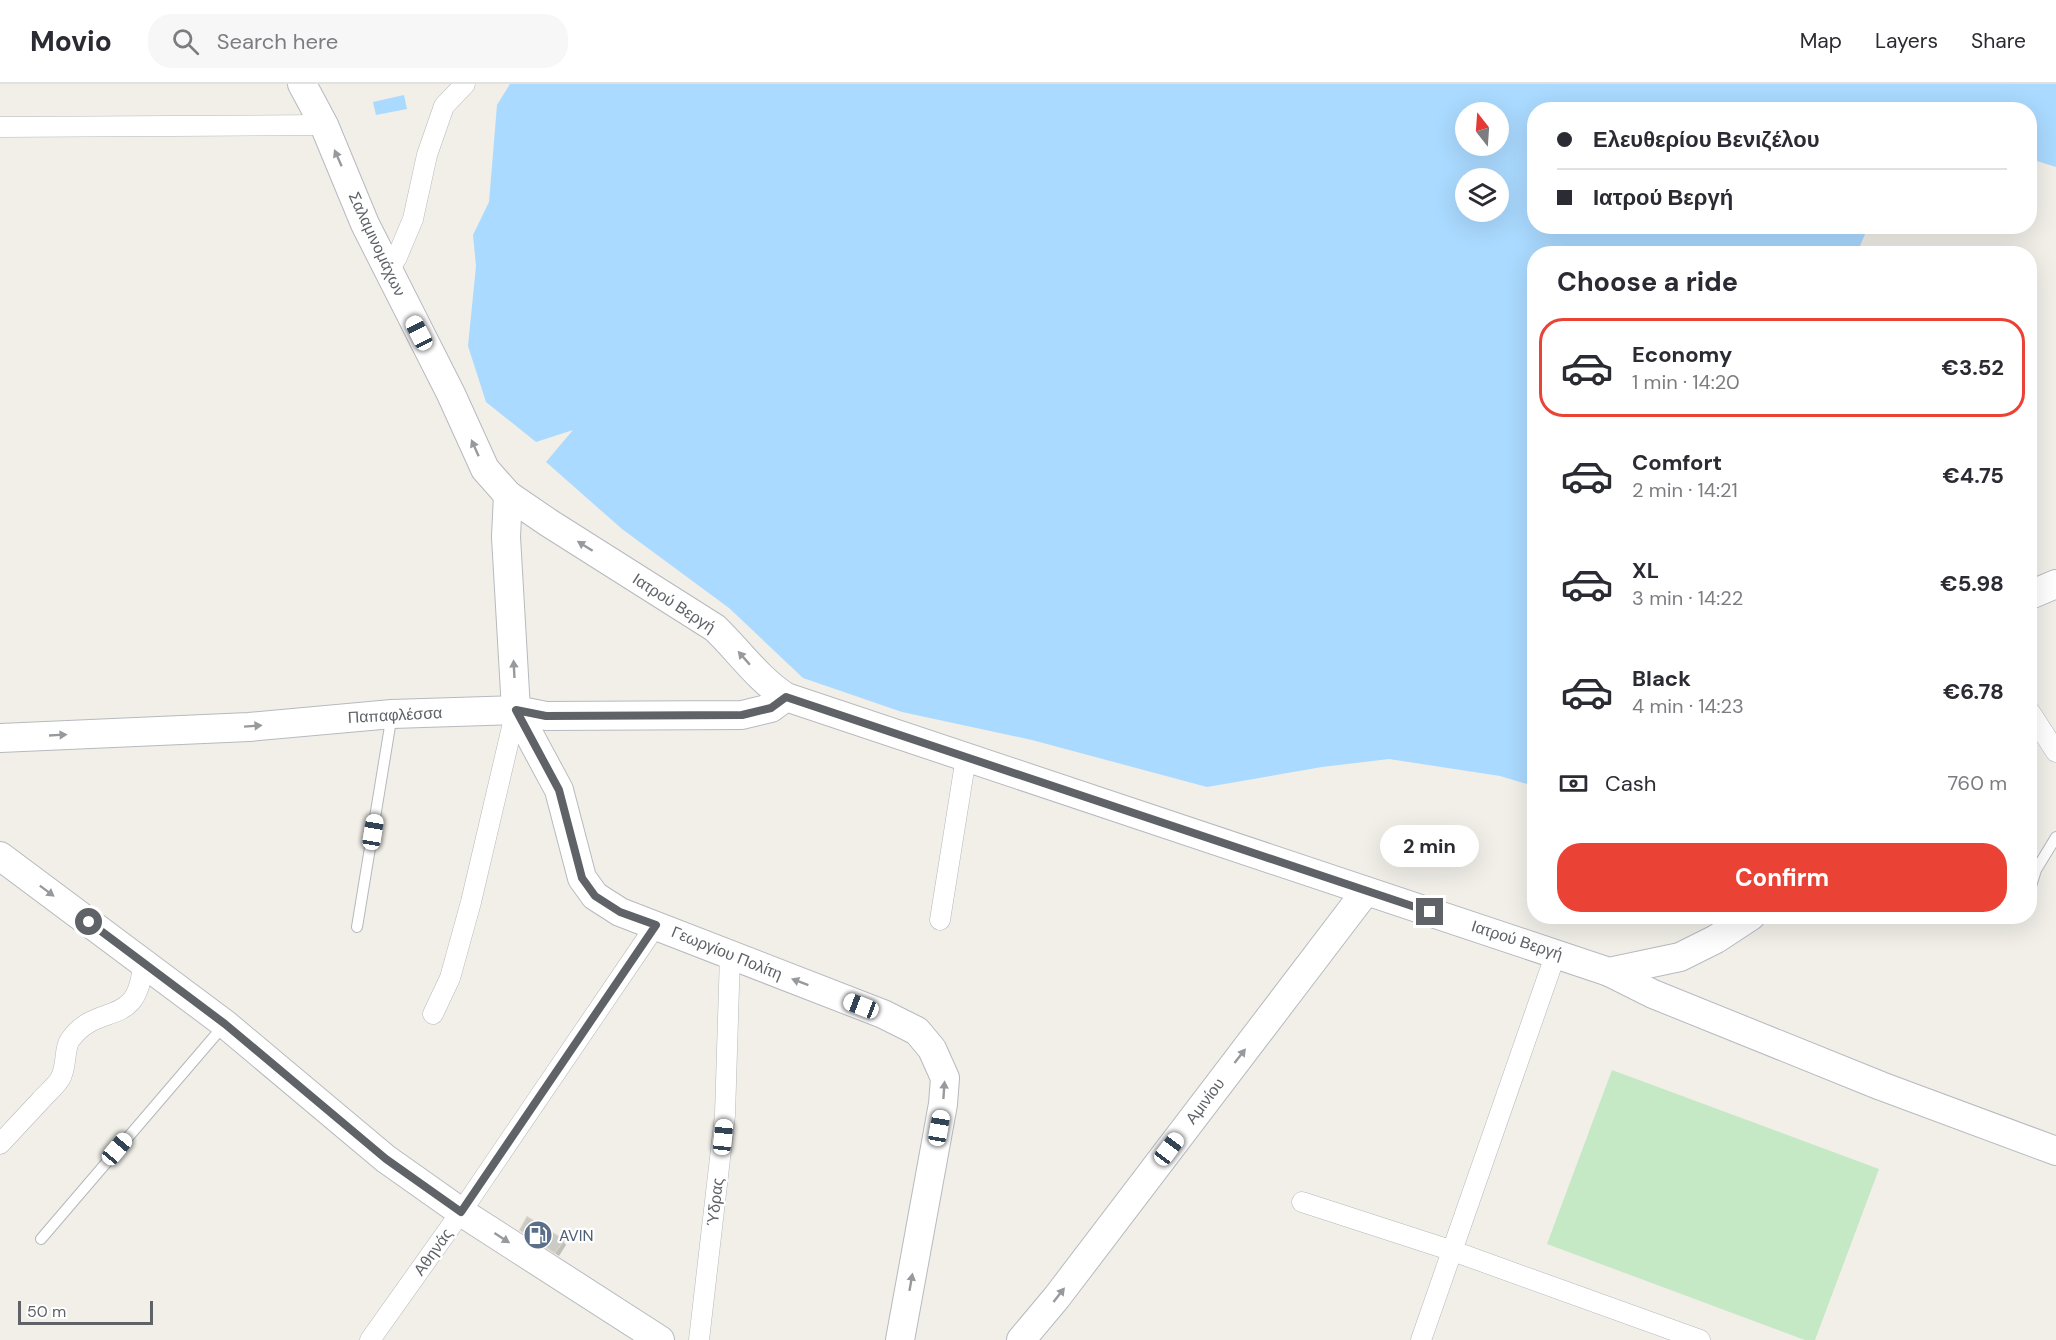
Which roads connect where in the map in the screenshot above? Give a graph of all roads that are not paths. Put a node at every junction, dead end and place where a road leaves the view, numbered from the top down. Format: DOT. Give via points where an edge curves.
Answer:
graph roads {
  1 [pos="302,84"];
  2 [pos="465,84"];
  3 [pos="324,125"];
  4 [pos="0,127"];
  5 [pos="388,272"];
  6 [pos="508,495"];
  7 [pos="2056,584"];
  8 [pos="2037,592"];
  9 [pos="786,697"];
  10 [pos="516,710"];
  11 [pos="392,714"];
  12 [pos="2037,723"];
  13 [pos="0,738"];
  14 [pos="2056,752"];
  15 [pos="966,757"];
  16 [pos="2056,837"];
  17 [pos="0,856"];
  18 [pos="2037,868"];
  19 [pos="1366,891"];
  20 [pos="940,920"];
  21 [pos="1739,924"];
  22 [pos="656,925"];
  23 [pos="357,927"];
  24 [pos="1556,953"];
  25 [pos="730,955"];
  26 [pos="143,962"];
  27 [pos="1609,972"];
  28 [pos="433,1014"];
  29 [pos="225,1024"];
  30 [pos="0,1144"];
  31 [pos="2056,1151"];
  32 [pos="1302,1202"];
  33 [pos="461,1212"];
  34 [pos="41,1239"];
  35 [pos="1453,1251"];
  36 [pos="370,1340"];
  37 [pos="660,1340"];
  38 [pos="699,1340"];
  39 [pos="900,1340"];
  40 [pos="1022,1340"];
  41 [pos="1421,1340"];
  42 [pos="1700,1340"];
  1 -- 3 [label="main road, Σαλαμινομάχων"];
  2 -- 5 [label="street" via="444,106 427,154 413,219"];
  3 -- 4 [label="street"];
  5 -- 3 [label="main road, Σαλαμινομάχων, one-way"];
  6 -- 5 [label="main road, Σαλαμινομάχων, one-way" via="485,469"];
  9 -- 6 [label="main road, Ιατρού Βεργή, one-way" via="768,685 715,628"];
  10 -- 6 [label="main road, Γεωργίου Πολίτη, one-way" via="506,537"];
  7 -- 8 [label="main road"];
  9 -- 10 [label="main road, Παπαφλέσσα" via="771,708 742,715 546,716"];
  9 -- 15 [label="main road, Ιατρού Βεργή"];
  10 -- 11 [label="main road, Παπαφλέσσα"];
  10 -- 22 [label="main road, Γεωργίου Πολίτη" via="559,790 582,878 595,896 620,912"];
  10 -- 28 [label="street" via="471,902 450,978"];
  13 -- 11 [label="main road, Παπαφλέσσα, one-way" via="249,727"];
  11 -- 23 [label="lane"];
  12 -- 14 [label="street"];
  15 -- 19 [label="main road, Ιατρού Βεργή"];
  15 -- 20 [label="street"];
  16 -- 18 [label="lane"];
  17 -- 26 [label="main road, one-way"];
  19 -- 24 [label="main road, Ιατρού Βεργή"];
  40 -- 19 [label="main road, Αμινίου, one-way"];
  21 -- 27 [label="main road" via="1680,957"];
  22 -- 25 [label="main road, Γεωργίου Πολίτη"];
  22 -- 33 [label="street, Αθηνάς"];
  24 -- 27 [label="main road, Ιατρού Βεργή"];
  24 -- 35 [label="street"];
  25 -- 38 [label="street, Ύδρας" via="725,1115"];
  39 -- 25 [label="main road, Γεωργίου Πολίτη, one-way" via="945,1078 932,1049 917,1031"];
  26 -- 29 [label="main road"];
  26 -- 30 [label="street" via="135,996 113,1014 87,1023 68,1042 60,1079"];
  27 -- 31 [label="main road, Ιατρού Βεργή" via="1881,1086"];
  29 -- 33 [label="main road" via="386,1159"];
  29 -- 34 [label="lane"];
  32 -- 35 [label="street"];
  33 -- 36 [label="street, Αθηνάς"];
  33 -- 37 [label="main road, one-way"];
  35 -- 41 [label="street"];
  35 -- 42 [label="street"];
}
